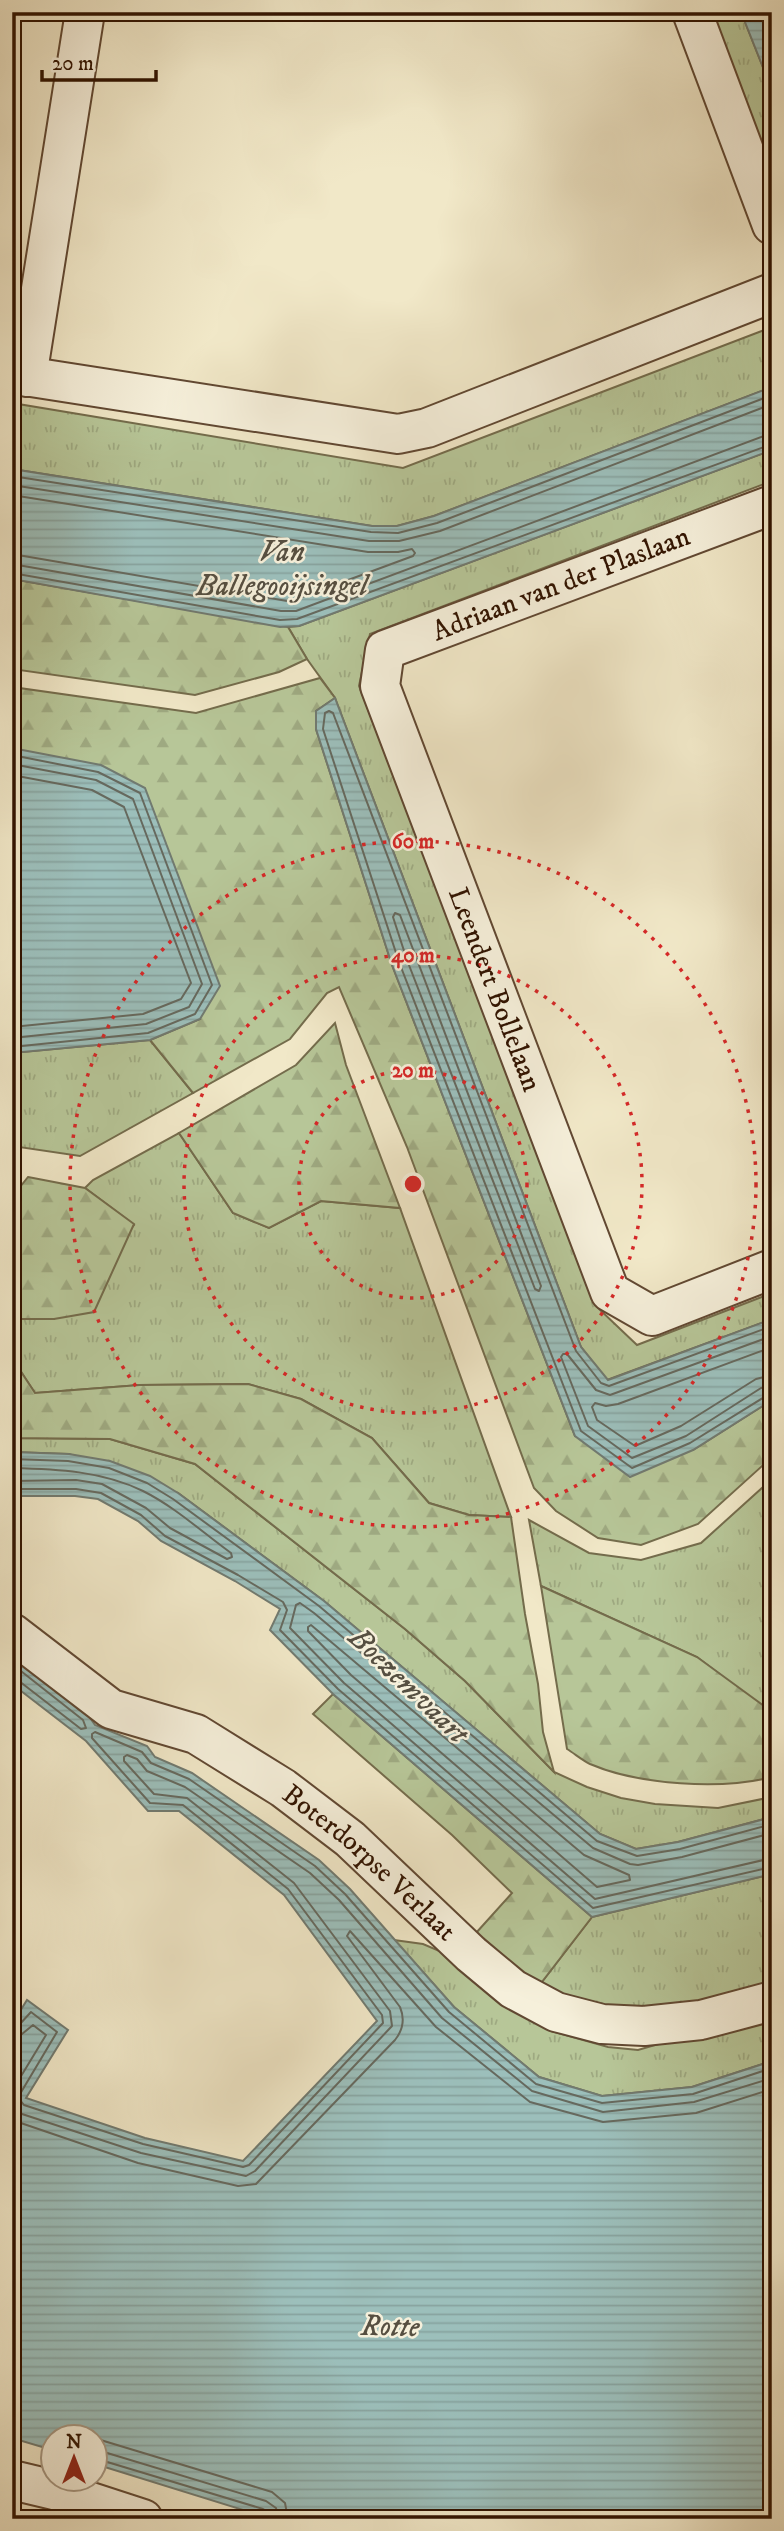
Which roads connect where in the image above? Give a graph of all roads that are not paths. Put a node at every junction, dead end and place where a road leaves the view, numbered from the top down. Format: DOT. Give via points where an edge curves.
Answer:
graph roads {
  1 [pos="85,12"];
  2 [pos="692,12"];
  3 [pos="772,225"];
  4 [pos="772,293"];
  5 [pos="19,375"];
  6 [pos="772,505"];
  7 [pos="380,686"];
  8 [pos="772,1269"];
  9 [pos="12,1633"];
  10 [pos="758,2005"];
  11 [pos="12,2480"];
  12 [pos="144,2519"];
  1 -- 5 [label="street"];
  2 -- 3 [label="street"];
  4 -- 5 [label="street" via="427,428 398,434"];
  6 -- 7 [label="street, Adriaan van der Plaslaan" via="385,650"];
  7 -- 8 [label="street, Leendert Bollelaan" via="610,1292 652,1316"];
  9 -- 10 [label="street, Boterdorpse Verlaat" via="111,1709 196,1734 283,1788 350,1839 513,1989 556,2012 601,2024 644,2026 701,2020"];
  11 -- 12 [label="street"];
}
